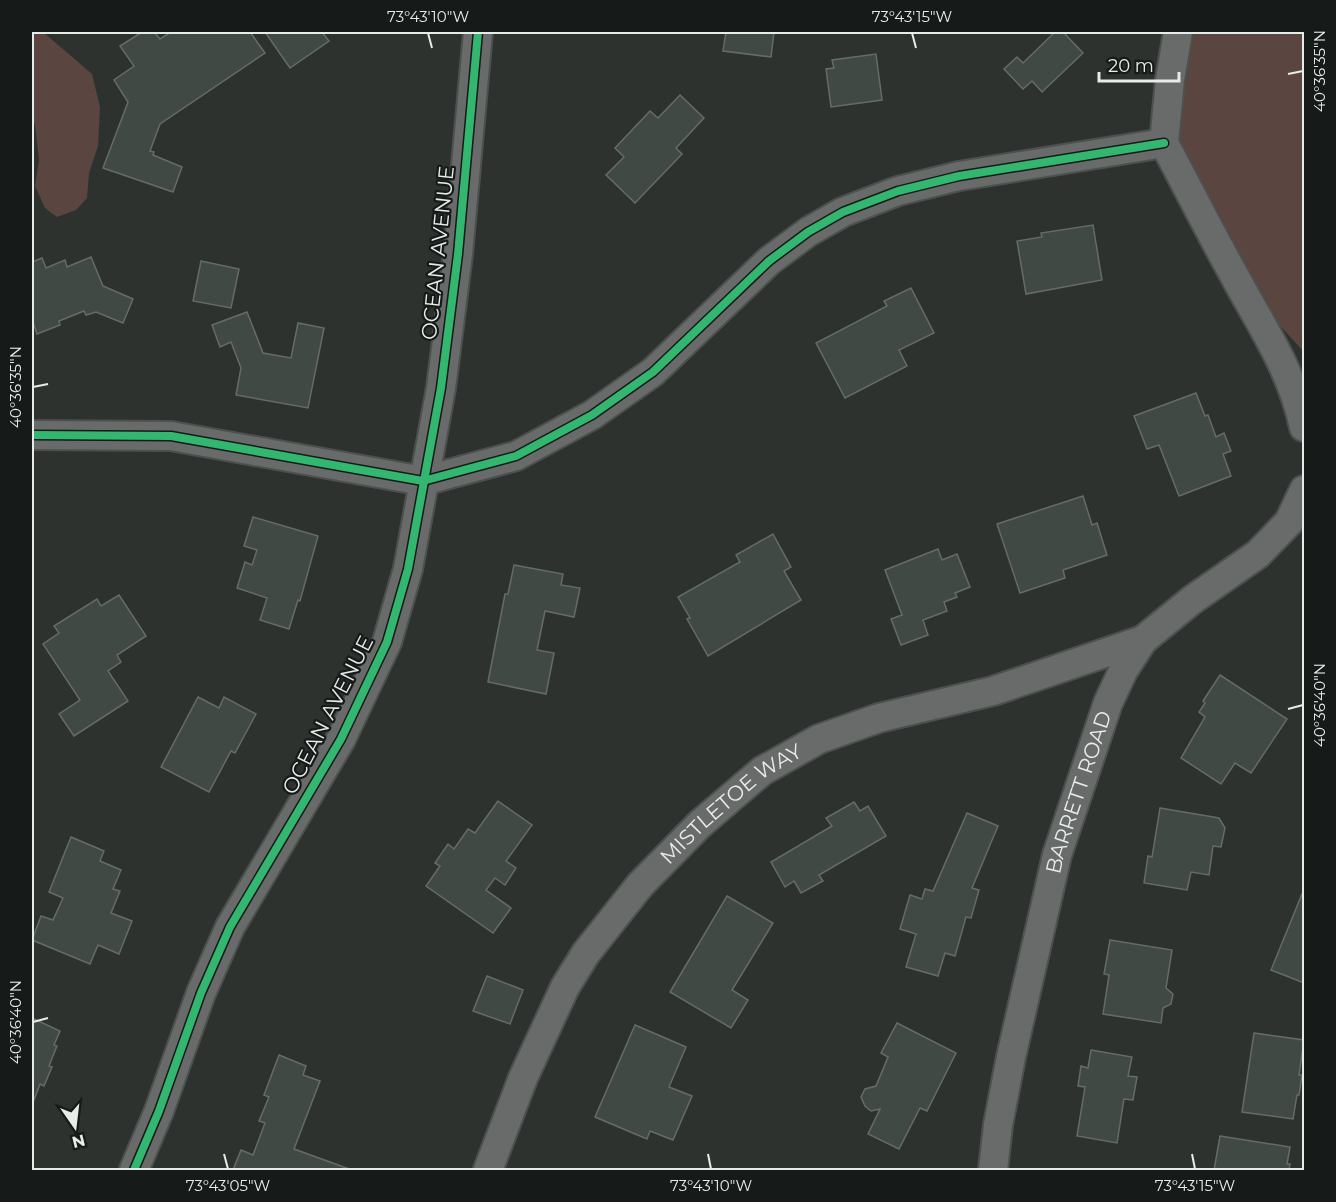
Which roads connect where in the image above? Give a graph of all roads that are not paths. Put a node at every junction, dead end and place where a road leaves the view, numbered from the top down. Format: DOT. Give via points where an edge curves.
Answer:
graph roads {
  1 [pos="478,32"];
  2 [pos="1178,32"];
  3 [pos="1164,142"];
  4 [pos="1293,365"];
  5 [pos="1305,427"];
  6 [pos="32,435"];
  7 [pos="423,481"];
  8 [pos="1305,490"];
  9 [pos="1143,640"];
  10 [pos="135,1170"];
  11 [pos="488,1170"];
  12 [pos="993,1170"];
  1 -- 7 [label="street, OCEAN AVENUE" via="457,265 441,388"];
  2 -- 3 [label="street"];
  3 -- 4 [label="street" via="1233,274"];
  3 -- 7 [label="street" via="959,176 898,191 843,212 769,261 653,372 592,415 516,456"];
  4 -- 5 [label="street"];
  6 -- 7 [label="street" via="171,436"];
  7 -- 10 [label="street, OCEAN AVENUE" via="408,569 387,642 341,739 230,927"];
  8 -- 9 [label="street, BARRETT ROAD" via="1289,522 1257,554"];
  9 -- 11 [label="street, MISTLETOE WAY" via="993,691 879,718 819,739 762,771 700,824 640,885 586,953 565,987 523,1078"];
  9 -- 12 [label="street, BARRETT ROAD" via="1108,703 1057,855 1011,1057"];
}
